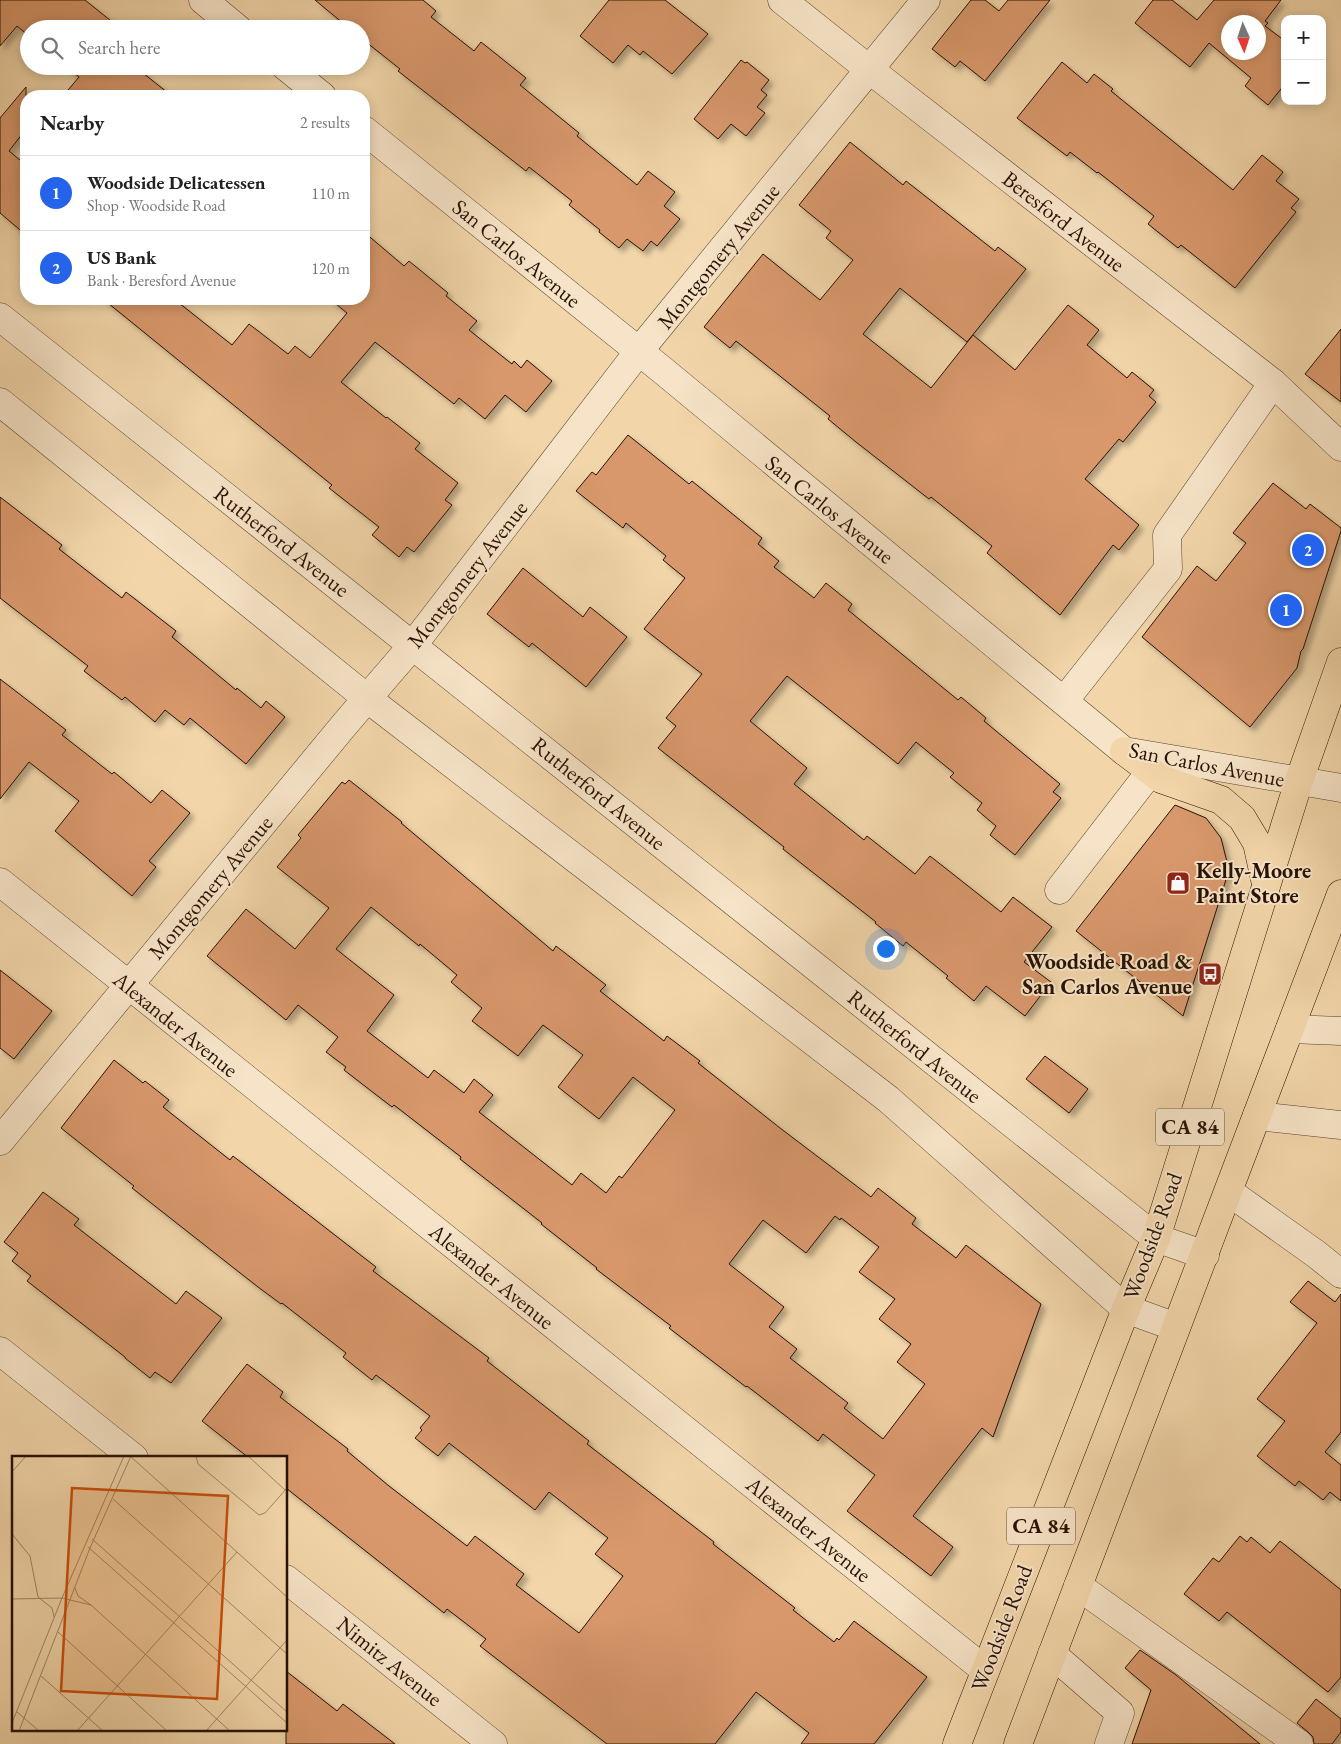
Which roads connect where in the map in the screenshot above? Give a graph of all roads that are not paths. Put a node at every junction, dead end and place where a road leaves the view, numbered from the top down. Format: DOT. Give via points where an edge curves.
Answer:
graph roads {
  1 [pos="202,0"];
  2 [pos="782,0"];
  3 [pos="926,0"];
  4 [pos="227,20"];
  5 [pos="870,70"];
  6 [pos="296,75"];
  7 [pos="315,90"];
  8 [pos="370,135"];
  9 [pos="0,317"];
  10 [pos="639,352"];
  11 [pos="1273,383"];
  12 [pos="0,402"];
  13 [pos="1341,447"];
  14 [pos="413,645"];
  15 [pos="1341,662"];
  16 [pos="368,699"];
  17 [pos="1064,701"];
  18 [pos="1124,752"];
  19 [pos="1156,765"];
  20 [pos="1299,781"];
  21 [pos="1341,788"];
  22 [pos="0,882"];
  23 [pos="1266,886"];
  24 [pos="1059,890"];
  25 [pos="1341,894"];
  26 [pos="128,986"];
  27 [pos="1290,1029"];
  28 [pos="1341,1031"];
  29 [pos="1257,1116"];
  30 [pos="1341,1125"];
  31 [pos="0,1141"];
  32 [pos="1229,1192"];
  33 [pos="1156,1238"];
  34 [pos="1205,1255"];
  35 [pos="1341,1274"];
  36 [pos="1126,1310"];
  37 [pos="1176,1327"];
  38 [pos="0,1350"];
  39 [pos="132,1456"];
  40 [pos="288,1581"];
  41 [pos="1078,1586"];
  42 [pos="1052,1654"];
  43 [pos="985,1670"];
  44 [pos="493,1744"];
  45 [pos="957,1744"];
  46 [pos="1018,1744"];
  47 [pos="1109,1744"];
  48 [pos="1299,1744"];
  1 -- 4 [label="street"];
  2 -- 5 [label="street, Beresford Avenue"];
  3 -- 5 [label="street, Montgomery Avenue"];
  5 -- 10 [label="street, Montgomery Avenue"];
  5 -- 11 [label="street, Beresford Avenue"];
  6 -- 7 [label="street"];
  8 -- 10 [label="street, San Carlos Avenue"];
  9 -- 14 [label="street, Rutherford Avenue"];
  10 -- 14 [label="street, Montgomery Avenue"];
  10 -- 17 [label="street, San Carlos Avenue"];
  11 -- 13 [label="street, Beresford Avenue"];
  11 -- 17 [label="street" via="1167,535 1168,569"];
  12 -- 16 [label="street"];
  14 -- 16 [label="street, Montgomery Avenue"];
  14 -- 33 [label="street, Rutherford Avenue"];
  15 -- 20 [label="main road, Woodside Road / CA 84"];
  16 -- 26 [label="street, Montgomery Avenue"];
  16 -- 36 [label="street" via="888,1099"];
  17 -- 18 [label="street, San Carlos Avenue"];
  18 -- 19 [label="main road"];
  19 -- 20 [label="street, San Carlos Avenue"];
  19 -- 23 [label="main road" via="1160,780 1221,800 1242,818 1257,843"];
  19 -- 24 [label="street"];
  20 -- 21 [label="street, San Carlos Avenue"];
  20 -- 23 [label="main road, Woodside Road / CA 84"];
  22 -- 26 [label="street, Alexander Avenue"];
  23 -- 33 [label="main road, Woodside Road / CA 84"];
  25 -- 27 [label="main road, CA 84"];
  26 -- 31 [label="street, Montgomery Avenue"];
  26 -- 43 [label="street, Alexander Avenue"];
  27 -- 28 [label="street"];
  27 -- 29 [label="main road, CA 84"];
  29 -- 30 [label="street"];
  29 -- 32 [label="main road, CA 84"];
  32 -- 34 [label="main road, CA 84"];
  32 -- 35 [label="street"];
  33 -- 34 [label="street, Rutherford Avenue"];
  33 -- 36 [label="main road, Woodside Road / CA 84"];
  34 -- 37 [label="main road, CA 84"];
  36 -- 37 [label="street"];
  36 -- 43 [label="main road, Woodside Road / CA 84"];
  37 -- 41 [label="main road, CA 84"];
  38 -- 39 [label="street"];
  40 -- 44 [label="street, Nimitz Avenue"];
  41 -- 42 [label="main road, CA 84"];
  41 -- 48 [label="street"];
  42 -- 46 [label="main road, CA 84"];
  42 -- 47 [label="street" via="1120,1713"];
  43 -- 45 [label="main road, Woodside Road / CA 84"];
}
